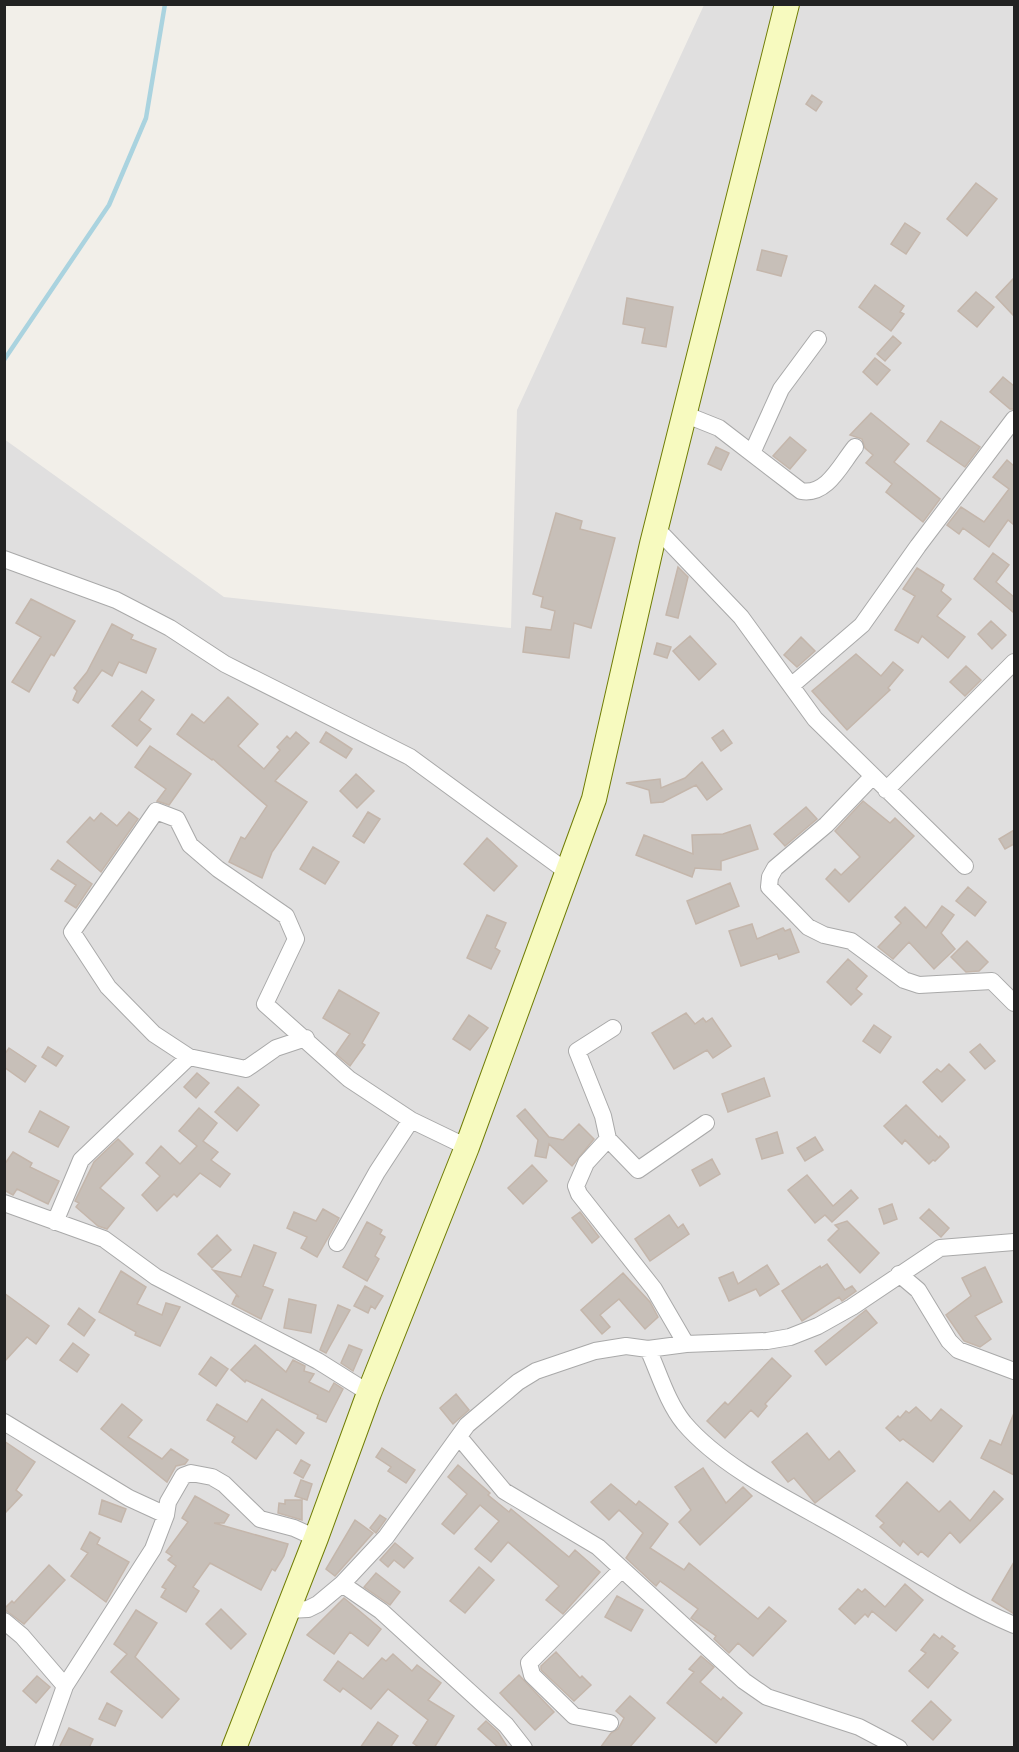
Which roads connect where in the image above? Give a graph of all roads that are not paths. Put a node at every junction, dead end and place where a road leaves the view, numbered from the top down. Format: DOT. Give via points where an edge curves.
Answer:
graph roads {
  1 [pos="787,4"];
  2 [pos="818,339"];
  3 [pos="684,414"];
  4 [pos="1014,419"];
  5 [pos="855,447"];
  6 [pos="752,453"];
  7 [pos="656,528"];
  8 [pos="4,559"];
  9 [pos="1014,662"];
  10 [pos="791,687"];
  11 [pos="872,777"];
  12 [pos="886,790"];
  13 [pos="965,866"];
  14 [pos="566,871"];
  15 [pos="1014,1003"];
  16 [pos="613,1028"];
  17 [pos="306,1038"];
  18 [pos="189,1057"];
  19 [pos="411,1120"];
  20 [pos="706,1124"];
  21 [pos="608,1139"];
  22 [pos="466,1148"];
  23 [pos="4,1203"];
  24 [pos="56,1222"];
  25 [pos="1014,1242"];
  26 [pos="337,1243"];
  27 [pos="899,1274"];
  28 [pos="686,1344"];
  29 [pos="648,1349"];
  30 [pos="1014,1371"];
  31 [pos="369,1393"];
  32 [pos="4,1422"];
  33 [pos="459,1437"];
  34 [pos="166,1515"];
  35 [pos="316,1539"];
  36 [pos="620,1570"];
  37 [pos="342,1584"];
  38 [pos="288,1610"];
  39 [pos="4,1621"];
  40 [pos="1014,1625"];
  41 [pos="65,1686"];
  42 [pos="610,1723"];
  43 [pos="878,1742"];
  44 [pos="43,1748"];
  45 [pos="234,1748"];
  46 [pos="524,1748"];
  47 [pos="899,1748"];
  1 -- 3 [label="main road"];
  2 -- 6 [label="street" via="781,389"];
  3 -- 6 [label="street" via="719,428"];
  3 -- 7 [label="main road"];
  4 -- 10 [label="street" via="862,625"];
  5 -- 6 [label="street" via="823,488 812,493 801,491"];
  7 -- 10 [label="street" via="741,617"];
  7 -- 14 [label="main road" via="594,799"];
  8 -- 14 [label="street" via="116,600 170,628 225,664 410,757"];
  9 -- 12 [label="street"];
  10 -- 11 [label="street" via="815,719"];
  11 -- 12 [label="street"];
  11 -- 15 [label="street" via="826,825 775,868 769,887 808,927 851,941 904,980 920,985 992,981"];
  12 -- 13 [label="street"];
  14 -- 22 [label="main road"];
  16 -- 21 [label="street" via="577,1051"];
  17 -- 18 [label="street" via="276,1048 246,1069"];
  17 -- 18 [label="street" via="266,1004 296,939 286,915 197,851 177,819 156,811 72,932 108,987 154,1034"];
  17 -- 19 [label="street" via="349,1079"];
  18 -- 24 [label="street" via="81,1160"];
  19 -- 22 [label="street"];
  19 -- 26 [label="street"];
  20 -- 21 [label="street" via="638,1170"];
  21 -- 28 [label="street" via="586,1163 576,1186 579,1194 654,1289"];
  22 -- 31 [label="main road"];
  23 -- 24 [label="street"];
  24 -- 31 [label="street" via="104,1239 156,1277 318,1360"];
  25 -- 27 [label="street" via="940,1248"];
  27 -- 28 [label="street" via="852,1307 790,1337"];
  27 -- 30 [label="street" via="918,1290 958,1350"];
  28 -- 29 [label="street"];
  29 -- 33 [label="street" via="626,1346 595,1351 536,1371 474,1418"];
  29 -- 40 [label="street" via="683,1421 720,1458 876,1552"];
  31 -- 35 [label="main road"];
  32 -- 34 [label="street" via="119,1493"];
  33 -- 36 [label="street" via="504,1491 598,1547"];
  33 -- 37 [label="street" via="386,1537"];
  34 -- 35 [label="street" via="178,1481 191,1473 202,1473 224,1484 260,1519"];
  34 -- 41 [label="street" via="153,1549"];
  35 -- 38 [label="main road"];
  36 -- 42 [label="street" via="529,1663 532,1675 574,1716"];
  36 -- 43 [label="street" via="766,1697"];
  37 -- 38 [label="street" via="308,1609"];
  37 -- 46 [label="street" via="381,1611 506,1725"];
  38 -- 45 [label="main road"];
  39 -- 41 [label="street"];
  41 -- 44 [label="street"];
  43 -- 47 [label="street"];
}
